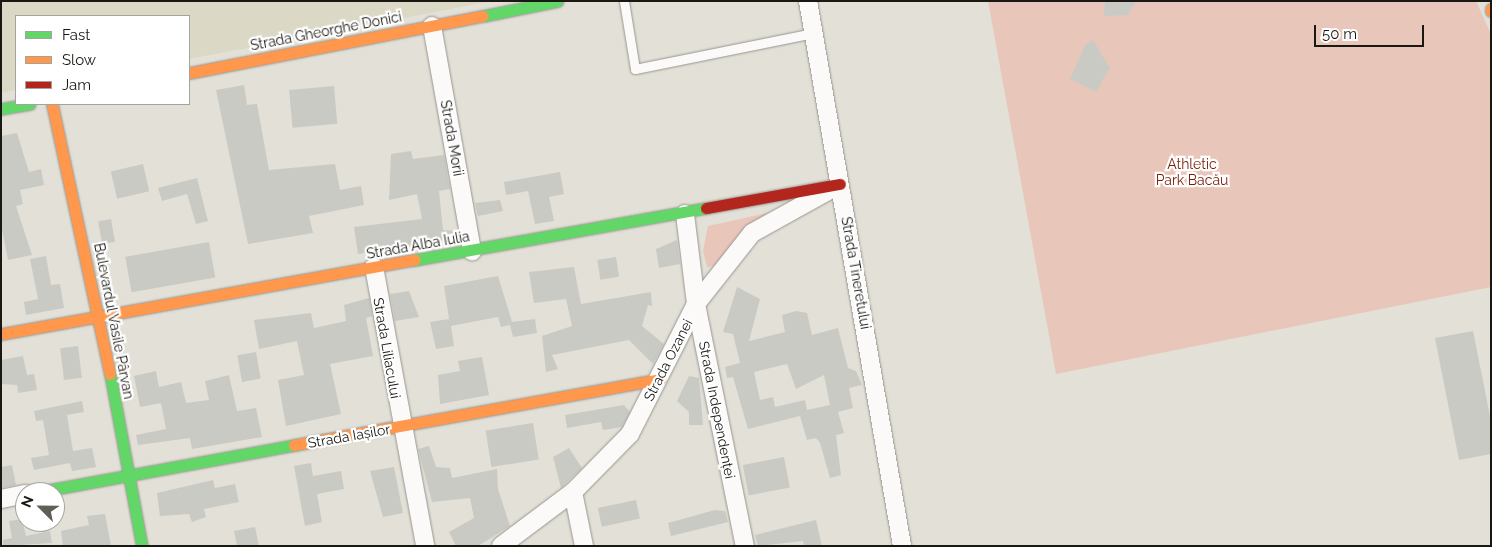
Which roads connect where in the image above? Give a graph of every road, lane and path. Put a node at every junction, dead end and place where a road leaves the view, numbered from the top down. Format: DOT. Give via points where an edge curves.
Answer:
graph roads {
  1 [pos="558,1"];
  2 [pos="624,1"];
  3 [pos="808,1"];
  4 [pos="432,26"];
  5 [pos="813,33"];
  6 [pos="190,73"];
  7 [pos="24,105"];
  8 [pos="52,105"];
  9 [pos="1,109"];
  10 [pos="840,184"];
  11 [pos="685,214"];
  12 [pos="472,251"];
  13 [pos="374,268"];
  14 [pos="696,304"];
  15 [pos="99,317"];
  16 [pos="1,334"];
  17 [pos="660,379"];
  18 [pos="401,426"];
  19 [pos="127,476"];
  20 [pos="65,487"];
  21 [pos="573,492"];
  22 [pos="15,496"];
  23 [pos="1,498"];
  24 [pos="142,546"];
  25 [pos="425,546"];
  26 [pos="501,546"];
  27 [pos="584,546"];
  28 [pos="745,546"];
  29 [pos="902,546"];
  1 -- 4 [label="street, Strada Gheorghe Donici"];
  2 -- 5 [label="lane" via="635,69"];
  3 -- 5 [label="street, Strada Tineretului"];
  4 -- 6 [label="street, Strada Gheorghe Donici"];
  4 -- 12 [label="street, Strada Morii"];
  5 -- 10 [label="street, Strada Tineretului"];
  7 -- 9 [label="street"];
  8 -- 15 [label="street, Bulevardul Vasile Pârvan"];
  10 -- 11 [label="street, Strada Alba Iulia"];
  10 -- 14 [label="street, Strada Ozanei" via="752,233"];
  10 -- 29 [label="street, Strada Tineretului"];
  11 -- 12 [label="street, Strada Alba Iulia"];
  11 -- 14 [label="street, Strada Independenței"];
  12 -- 13 [label="street, Strada Alba Iulia"];
  13 -- 15 [label="street, Strada Alba Iulia"];
  13 -- 18 [label="street, Strada Liliacului"];
  14 -- 17 [label="street, Strada Ozanei"];
  14 -- 28 [label="street, Strada Independenței"];
  15 -- 16 [label="street, Strada Alba Iulia"];
  15 -- 19 [label="street, Bulevardul Vasile Pârvan"];
  17 -- 18 [label="street, Strada Iașilor"];
  17 -- 21 [label="street, Strada Ozanei" via="630,434"];
  18 -- 19 [label="street, Strada Iașilor"];
  18 -- 25 [label="street, Strada Liliacului"];
  19 -- 20 [label="street, Strada Iașilor"];
  19 -- 24 [label="street, Bulevardul Vasile Pârvan"];
  21 -- 26 [label="street, Strada Ozanei"];
  21 -- 27 [label="street"];
  22 -- 23 [label="street"];
}
